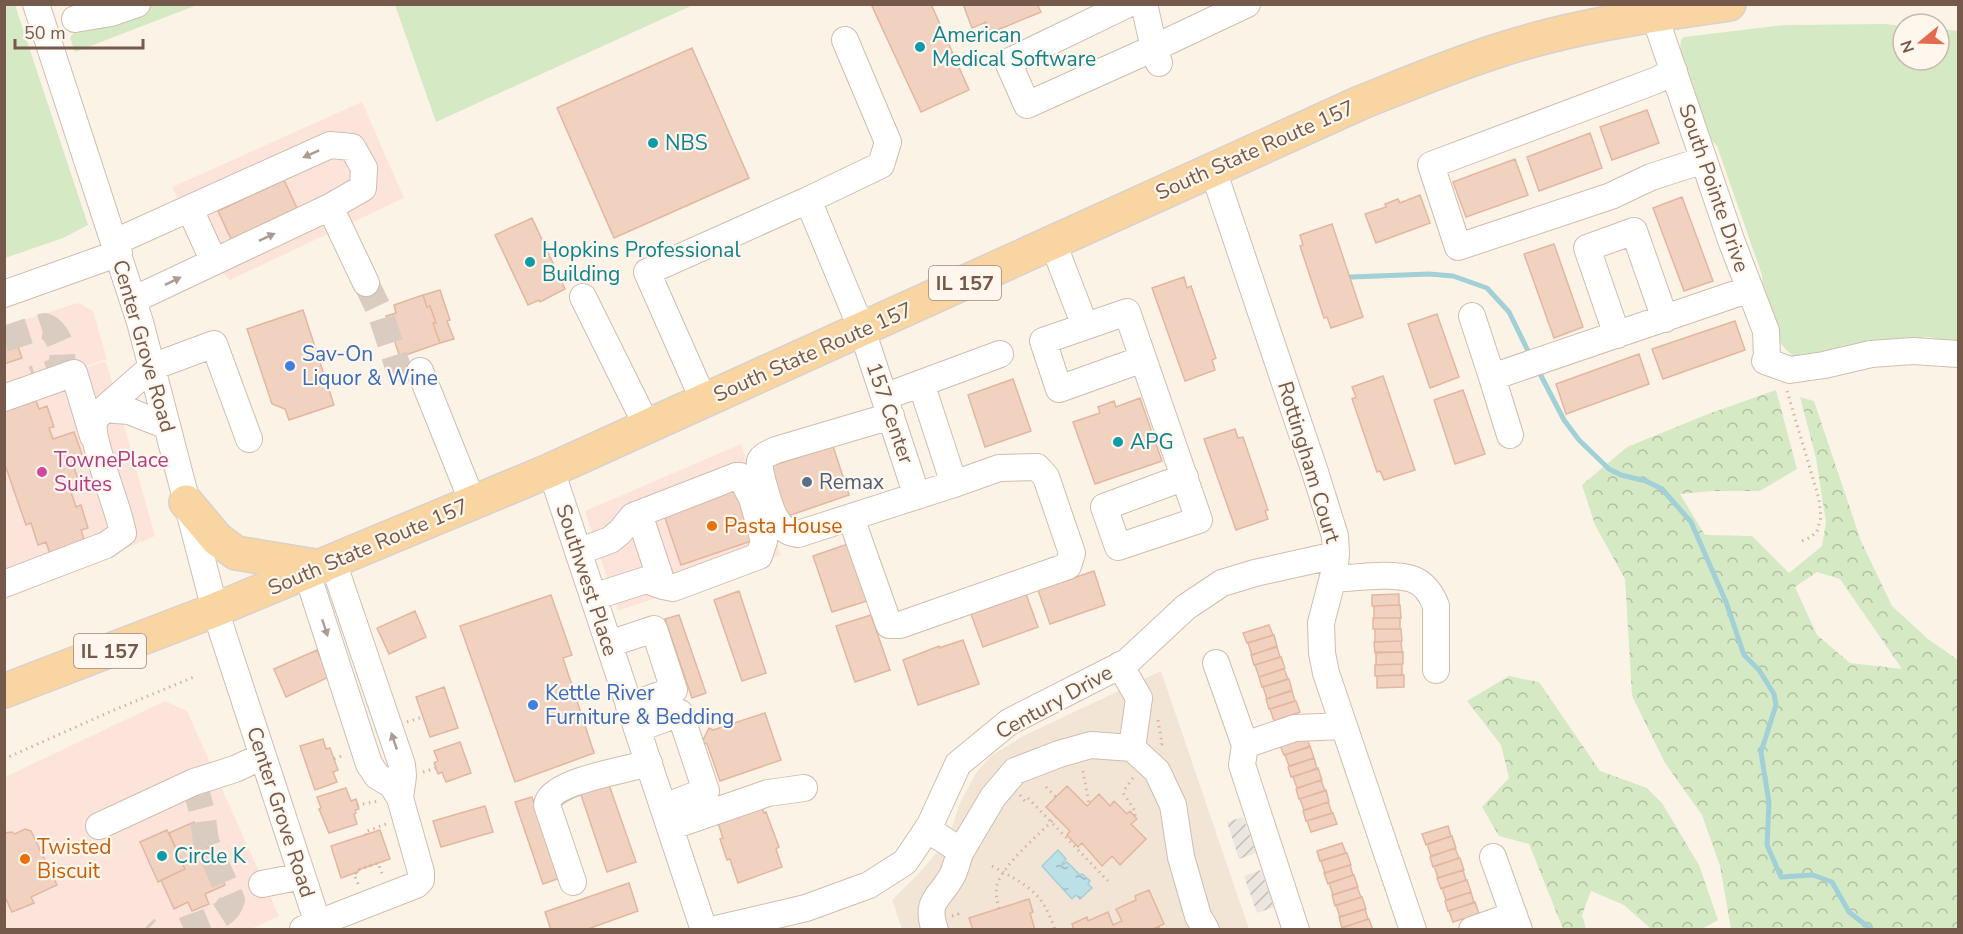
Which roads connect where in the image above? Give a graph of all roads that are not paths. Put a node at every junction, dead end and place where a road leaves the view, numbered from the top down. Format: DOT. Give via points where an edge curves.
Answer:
graph roads {
  1 [pos="36,4"];
  2 [pos="136,4"];
  3 [pos="1128,4"];
  4 [pos="1144,4"];
  5 [pos="1247,4"];
  6 [pos="1729,4"];
  7 [pos="1209,12"];
  8 [pos="1654,14"];
  9 [pos="75,20"];
  10 [pos="845,40"];
  11 [pos="1157,56"];
  12 [pos="1674,71"];
  13 [pos="1704,160"];
  14 [pos="1213,170"];
  15 [pos="808,200"];
  16 [pos="330,207"];
  17 [pos="190,209"];
  18 [pos="1053,243"];
  19 [pos="117,248"];
  20 [pos="214,262"];
  21 [pos="366,283"];
  22 [pos="1750,290"];
  23 [pos="4,294"];
  24 [pos="583,297"];
  25 [pos="133,300"];
  26 [pos="1472,316"];
  27 [pos="1665,319"];
  28 [pos="1085,326"];
  29 [pos="862,330"];
  30 [pos="1617,335"];
  31 [pos="1000,354"];
  32 [pos="1959,354"];
  33 [pos="1143,359"];
  34 [pos="152,368"];
  35 [pos="420,371"];
  36 [pos="1492,377"];
  37 [pos="921,383"];
  38 [pos="4,398"];
  39 [pos="704,401"];
  40 [pos="887,407"];
  41 [pos="104,409"];
  42 [pos="167,426"];
  43 [pos="647,426"];
  44 [pos="1510,435"];
  45 [pos="93,436"];
  46 [pos="249,439"];
  47 [pos="551,470"];
  48 [pos="1185,477"];
  49 [pos="954,484"];
  50 [pos="917,496"];
  51 [pos="186,502"];
  52 [pos="473,503"];
  53 [pos="639,514"];
  54 [pos="851,518"];
  55 [pos="578,552"];
  56 [pos="320,567"];
  57 [pos="1334,567"];
  58 [pos="4,584"];
  59 [pos="663,586"];
  60 [pos="593,597"];
  61 [pos="215,610"];
  62 [pos="609,644"];
  63 [pos="1216,663"];
  64 [pos="1120,665"];
  65 [pos="1437,670"];
  66 [pos="4,692"];
  67 [pos="633,717"];
  68 [pos="1344,726"];
  69 [pos="1245,745"];
  70 [pos="1132,748"];
  71 [pos="263,756"];
  72 [pos="649,763"];
  73 [pos="804,788"];
  74 [pos="667,817"];
  75 [pos="99,826"];
  76 [pos="927,829"];
  77 [pos="961,851"];
  78 [pos="1493,857"];
  79 [pos="302,876"];
  80 [pos="573,882"];
  81 [pos="262,884"];
  82 [pos="782,922"];
  83 [pos="1516,922"];
  84 [pos="1404,925"];
  85 [pos="313,927"];
  86 [pos="704,930"];
  87 [pos="712,930"];
  88 [pos="935,930"];
  89 [pos="1206,930"];
  90 [pos="1296,930"];
  91 [pos="1472,930"];
  1 -- 19 [label="street, Center Grove Road"];
  2 -- 9 [label="street"];
  3 -- 11 [label="street" via="1008,62 1027,105"];
  4 -- 11 [label="street"];
  5 -- 7 [label="street"];
  6 -- 8 [label="main road, South State Route 157 / IL 157"];
  7 -- 11 [label="street"];
  8 -- 12 [label="street, South Pointe Drive"];
  8 -- 14 [label="main road, South State Route 157 / IL 157" via="1579,28 1497,51 1360,103"];
  10 -- 15 [label="street" via="888,142 881,165"];
  12 -- 13 [label="street, South Pointe Drive"];
  12 -- 13 [label="street" via="1431,165 1458,247"];
  13 -- 22 [label="street, South Pointe Drive"];
  14 -- 18 [label="main road, South State Route 157 / IL 157"];
  14 -- 57 [label="street, Rottingham Court" via="1335,536"];
  15 -- 29 [label="street, 157 Center"];
  15 -- 39 [label="street" via="647,272"];
  16 -- 17 [label="street, one-way" via="363,188 364,168 352,147 330,145"];
  20 -- 16 [label="street, one-way"];
  16 -- 21 [label="street"];
  17 -- 19 [label="street"];
  17 -- 20 [label="street"];
  18 -- 28 [label="street"];
  18 -- 29 [label="main road, South State Route 157 / IL 157"];
  19 -- 23 [label="street"];
  19 -- 25 [label="street, Center Grove Road"];
  25 -- 20 [label="street, one-way"];
  22 -- 27 [label="street"];
  22 -- 32 [label="street, South Pointe Drive" via="1766,331 1767,358 1790,370 1871,354"];
  24 -- 43 [label="street"];
  25 -- 34 [label="street, Center Grove Road"];
  26 -- 36 [label="street"];
  27 -- 30 [label="street"];
  27 -- 30 [label="street" via="1634,231 1587,248"];
  28 -- 33 [label="street" via="1127,312"];
  28 -- 33 [label="street" via="1043,341 1059,389"];
  29 -- 39 [label="main road, South State Route 157 / IL 157"];
  29 -- 40 [label="street, 157 Center"];
  30 -- 36 [label="street"];
  31 -- 37 [label="street"];
  33 -- 48 [label="street"];
  34 -- 41 [label="street"];
  34 -- 42 [label="street, Center Grove Road"];
  34 -- 46 [label="street" via="214,344"];
  35 -- 52 [label="street"];
  36 -- 44 [label="street"];
  37 -- 40 [label="street"];
  37 -- 49 [label="street"];
  38 -- 45 [label="street" via="74,373"];
  39 -- 43 [label="main road, South State Route 157 / IL 157"];
  40 -- 50 [label="street, 157 Center"];
  40 -- 54 [label="street" via="776,450 760,460 774,517 783,528 798,534"];
  41 -- 42 [label="street" via="129,411"];
  41 -- 45 [label="street" via="95,421"];
  42 -- 51 [label="street, Center Grove Road"];
  43 -- 47 [label="main road, South State Route 157 / IL 157"];
  45 -- 58 [label="street" via="123,533 106,545"];
  47 -- 52 [label="main road, South State Route 157 / IL 157"];
  47 -- 55 [label="street, Southwest Place"];
  49 -- 50 [label="street"];
  49 -- 54 [label="street" via="999,468 1037,467 1046,477 1072,553 1068,566 900,625 890,625"];
  50 -- 54 [label="street"];
  51 -- 56 [label="main road" via="217,539 236,553"];
  51 -- 61 [label="street, Center Grove Road"];
  52 -- 56 [label="main road, South State Route 157 / IL 157"];
  53 -- 55 [label="street" via="610,540"];
  53 -- 59 [label="street"];
  53 -- 59 [label="street" via="740,476 752,498 764,542 759,556 673,588"];
  55 -- 60 [label="street, Southwest Place"];
  56 -- 61 [label="main road, South State Route 157 / IL 157"];
  56 -- 85 [label="street" via="369,764 400,798 421,880"];
  57 -- 64 [label="street, Century Drive" via="1254,573 1222,583 1186,607"];
  57 -- 65 [label="street, Century Drive" via="1413,579 1424,586 1436,606"];
  57 -- 68 [label="street, Rottingham Court" via="1321,623 1322,653"];
  59 -- 60 [label="street" via="646,580"];
  60 -- 62 [label="street, Southwest Place"];
  61 -- 66 [label="main road, South State Route 157 / IL 157"];
  61 -- 71 [label="street, Center Grove Road"];
  62 -- 67 [label="street, Southwest Place"];
  62 -- 67 [label="street" via="654,629 671,680 674,690"];
  63 -- 69 [label="street"];
  64 -- 70 [label="street" via="1138,698"];
  64 -- 76 [label="street, Century Drive" via="1009,722 958,764"];
  67 -- 72 [label="street, Southwest Place"];
  67 -- 74 [label="street" via="680,713 706,791"];
  68 -- 69 [label="street" via="1295,728"];
  68 -- 84 [label="street, Rottingham Court"];
  69 -- 90 [label="street" via="1242,765"];
  70 -- 77 [label="street" via="1091,745 1015,771 993,797"];
  70 -- 89 [label="street" via="1157,771 1173,805 1181,857 1198,916"];
  71 -- 75 [label="street" via="194,782"];
  71 -- 79 [label="street, Center Grove Road"];
  72 -- 74 [label="street, Southwest Place"];
  72 -- 80 [label="street" via="598,775 555,792 548,800"];
  73 -- 74 [label="street"];
  74 -- 86 [label="street, Southwest Place"];
  76 -- 77 [label="street"];
  76 -- 82 [label="street, Century Drive" via="904,862 869,885 806,908"];
  77 -- 88 [label="street" via="953,875 932,903"];
  78 -- 83 [label="street"];
  79 -- 81 [label="street"];
  79 -- 85 [label="street, Center Grove Road"];
  82 -- 87 [label="street, Century Drive"];
  83 -- 91 [label="street"];
}
